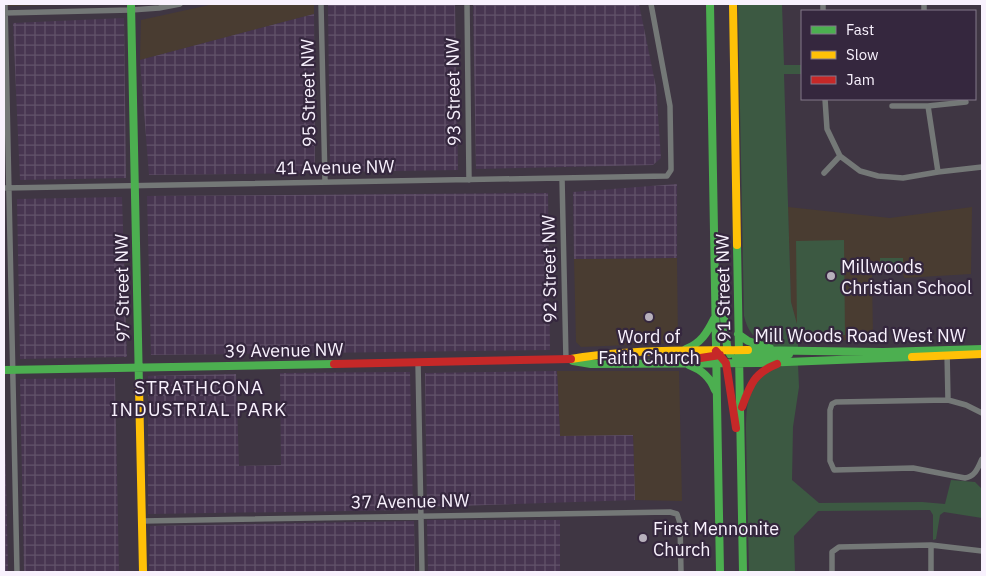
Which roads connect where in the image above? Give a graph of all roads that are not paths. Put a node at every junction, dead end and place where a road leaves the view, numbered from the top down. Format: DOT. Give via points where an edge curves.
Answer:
graph roads {
  1 [pos="5,4"];
  2 [pos="180,4"];
  3 [pos="321,4"];
  4 [pos="466,4"];
  5 [pos="650,4"];
  6 [pos="710,4"];
  7 [pos="733,4"];
  8 [pos="131,7"];
  9 [pos="4,13"];
  10 [pos="825,100"];
  11 [pos="966,102"];
  12 [pos="892,106"];
  13 [pos="928,106"];
  14 [pos="840,156"];
  15 [pos="982,167"];
  16 [pos="938,172"];
  17 [pos="824,173"];
  18 [pos="562,178"];
  19 [pos="469,180"];
  20 [pos="325,182"];
  21 [pos="135,186"];
  22 [pos="6,188"];
  23 [pos="4,199"];
  24 [pos="9,208"];
  25 [pos="714,223"];
  26 [pos="715,314"];
  27 [pos="738,334"];
  28 [pos="982,349"];
  29 [pos="781,350"];
  30 [pos="811,350"];
  31 [pos="678,352"];
  32 [pos="947,353"];
  33 [pos="982,354"];
  34 [pos="727,357"];
  35 [pos="566,360"];
  36 [pos="786,361"];
  37 [pos="418,362"];
  38 [pos="682,362"];
  39 [pos="664,363"];
  40 [pos="138,368"];
  41 [pos="4,370"];
  42 [pos="13,370"];
  43 [pos="717,400"];
  44 [pos="948,400"];
  45 [pos="740,413"];
  46 [pos="982,413"];
  47 [pos="982,459"];
  48 [pos="742,469"];
  49 [pos="421,516"];
  50 [pos="142,521"];
  51 [pos="930,545"];
  52 [pos="982,551"];
  53 [pos="16,572"];
  54 [pos="143,572"];
  55 [pos="422,572"];
  56 [pos="681,572"];
  57 [pos="720,572"];
  58 [pos="744,572"];
  59 [pos="832,572"];
  60 [pos="931,572"];
  1 -- 9 [label="street"];
  2 -- 8 [label="street" via="159,8"];
  3 -- 20 [label="street, 95 Street NW"];
  4 -- 19 [label="street, 93 Street NW"];
  5 -- 18 [label="street, 41 Avenue NW" via="670,106 671,170 667,176"];
  6 -- 25 [label="street, 91 Street NW"];
  7 -- 27 [label="street, 91 Street NW"];
  8 -- 9 [label="street"];
  8 -- 21 [label="street, 97 Street NW"];
  9 -- 22 [label="street"];
  10 -- 14 [label="street" via="827,129"];
  11 -- 13 [label="street"];
  12 -- 13 [label="street"];
  13 -- 16 [label="street"];
  14 -- 16 [label="street" via="860,171 878,176 903,178"];
  14 -- 17 [label="street"];
  15 -- 16 [label="street"];
  18 -- 19 [label="street, 41 Avenue NW"];
  18 -- 35 [label="street, 92 Street NW"];
  19 -- 20 [label="street, 41 Avenue NW"];
  20 -- 21 [label="street, 41 Avenue NW"];
  21 -- 22 [label="street, 41 Avenue NW"];
  21 -- 40 [label="street, 97 Street NW"];
  22 -- 24 [label="street"];
  23 -- 24 [label="street"];
  24 -- 42 [label="street"];
  25 -- 26 [label="street, 91 Street NW"];
  25 -- 34 [label="street"];
  26 -- 31 [label="street" via="702,341"];
  26 -- 34 [label="street, 91 Street NW"];
  27 -- 29 [label="street" via="756,344"];
  27 -- 34 [label="street, 91 Street NW"];
  28 -- 32 [label="street, Mill Woods Road West NW"];
  29 -- 30 [label="street, Mill Woods Road West NW"];
  29 -- 34 [label="street, Mill Woods Road West NW"];
  30 -- 32 [label="street, Mill Woods Road West NW"];
  30 -- 34 [label="street" via="784,355"];
  31 -- 34 [label="street, 39 Avenue NW"];
  31 -- 35 [label="street, 39 Avenue NW"];
  32 -- 33 [label="street, Mill Woods Road West NW"];
  32 -- 36 [label="street, Mill Woods Road West NW"];
  32 -- 44 [label="street"];
  34 -- 36 [label="street, Mill Woods Road West NW"];
  34 -- 38 [label="street, 39 Avenue NW"];
  34 -- 39 [label="street"];
  34 -- 43 [label="street, 91 Street NW"];
  34 -- 45 [label="street, 91 Street NW"];
  34 -- 48 [label="street"];
  35 -- 37 [label="street, 39 Avenue NW"];
  35 -- 39 [label="street, 39 Avenue NW" via="591,364"];
  36 -- 45 [label="street" via="768,367 754,377"];
  37 -- 40 [label="street, 39 Avenue NW"];
  37 -- 49 [label="street"];
  38 -- 39 [label="street, 39 Avenue NW"];
  38 -- 43 [label="street" via="708,376"];
  40 -- 42 [label="street, 39 Avenue NW"];
  40 -- 50 [label="street, 97 Street NW"];
  41 -- 42 [label="street, 39 Avenue NW"];
  42 -- 53 [label="street"];
  43 -- 57 [label="street, 91 Street NW"];
  44 -- 46 [label="street" via="966,404"];
  44 -- 47 [label="street" via="832,404 830,461 834,470 913,468 971,477"];
  45 -- 48 [label="street, 91 Street NW"];
  48 -- 58 [label="street, 91 Street NW"];
  49 -- 50 [label="street, 37 Avenue NW"];
  49 -- 55 [label="street"];
  49 -- 56 [label="street, 37 Avenue NW" via="670,512 677,514 680,524"];
  50 -- 54 [label="street, 97 Street NW"];
  51 -- 52 [label="street"];
  51 -- 59 [label="street" via="838,547 832,552"];
  51 -- 60 [label="street"];
}
